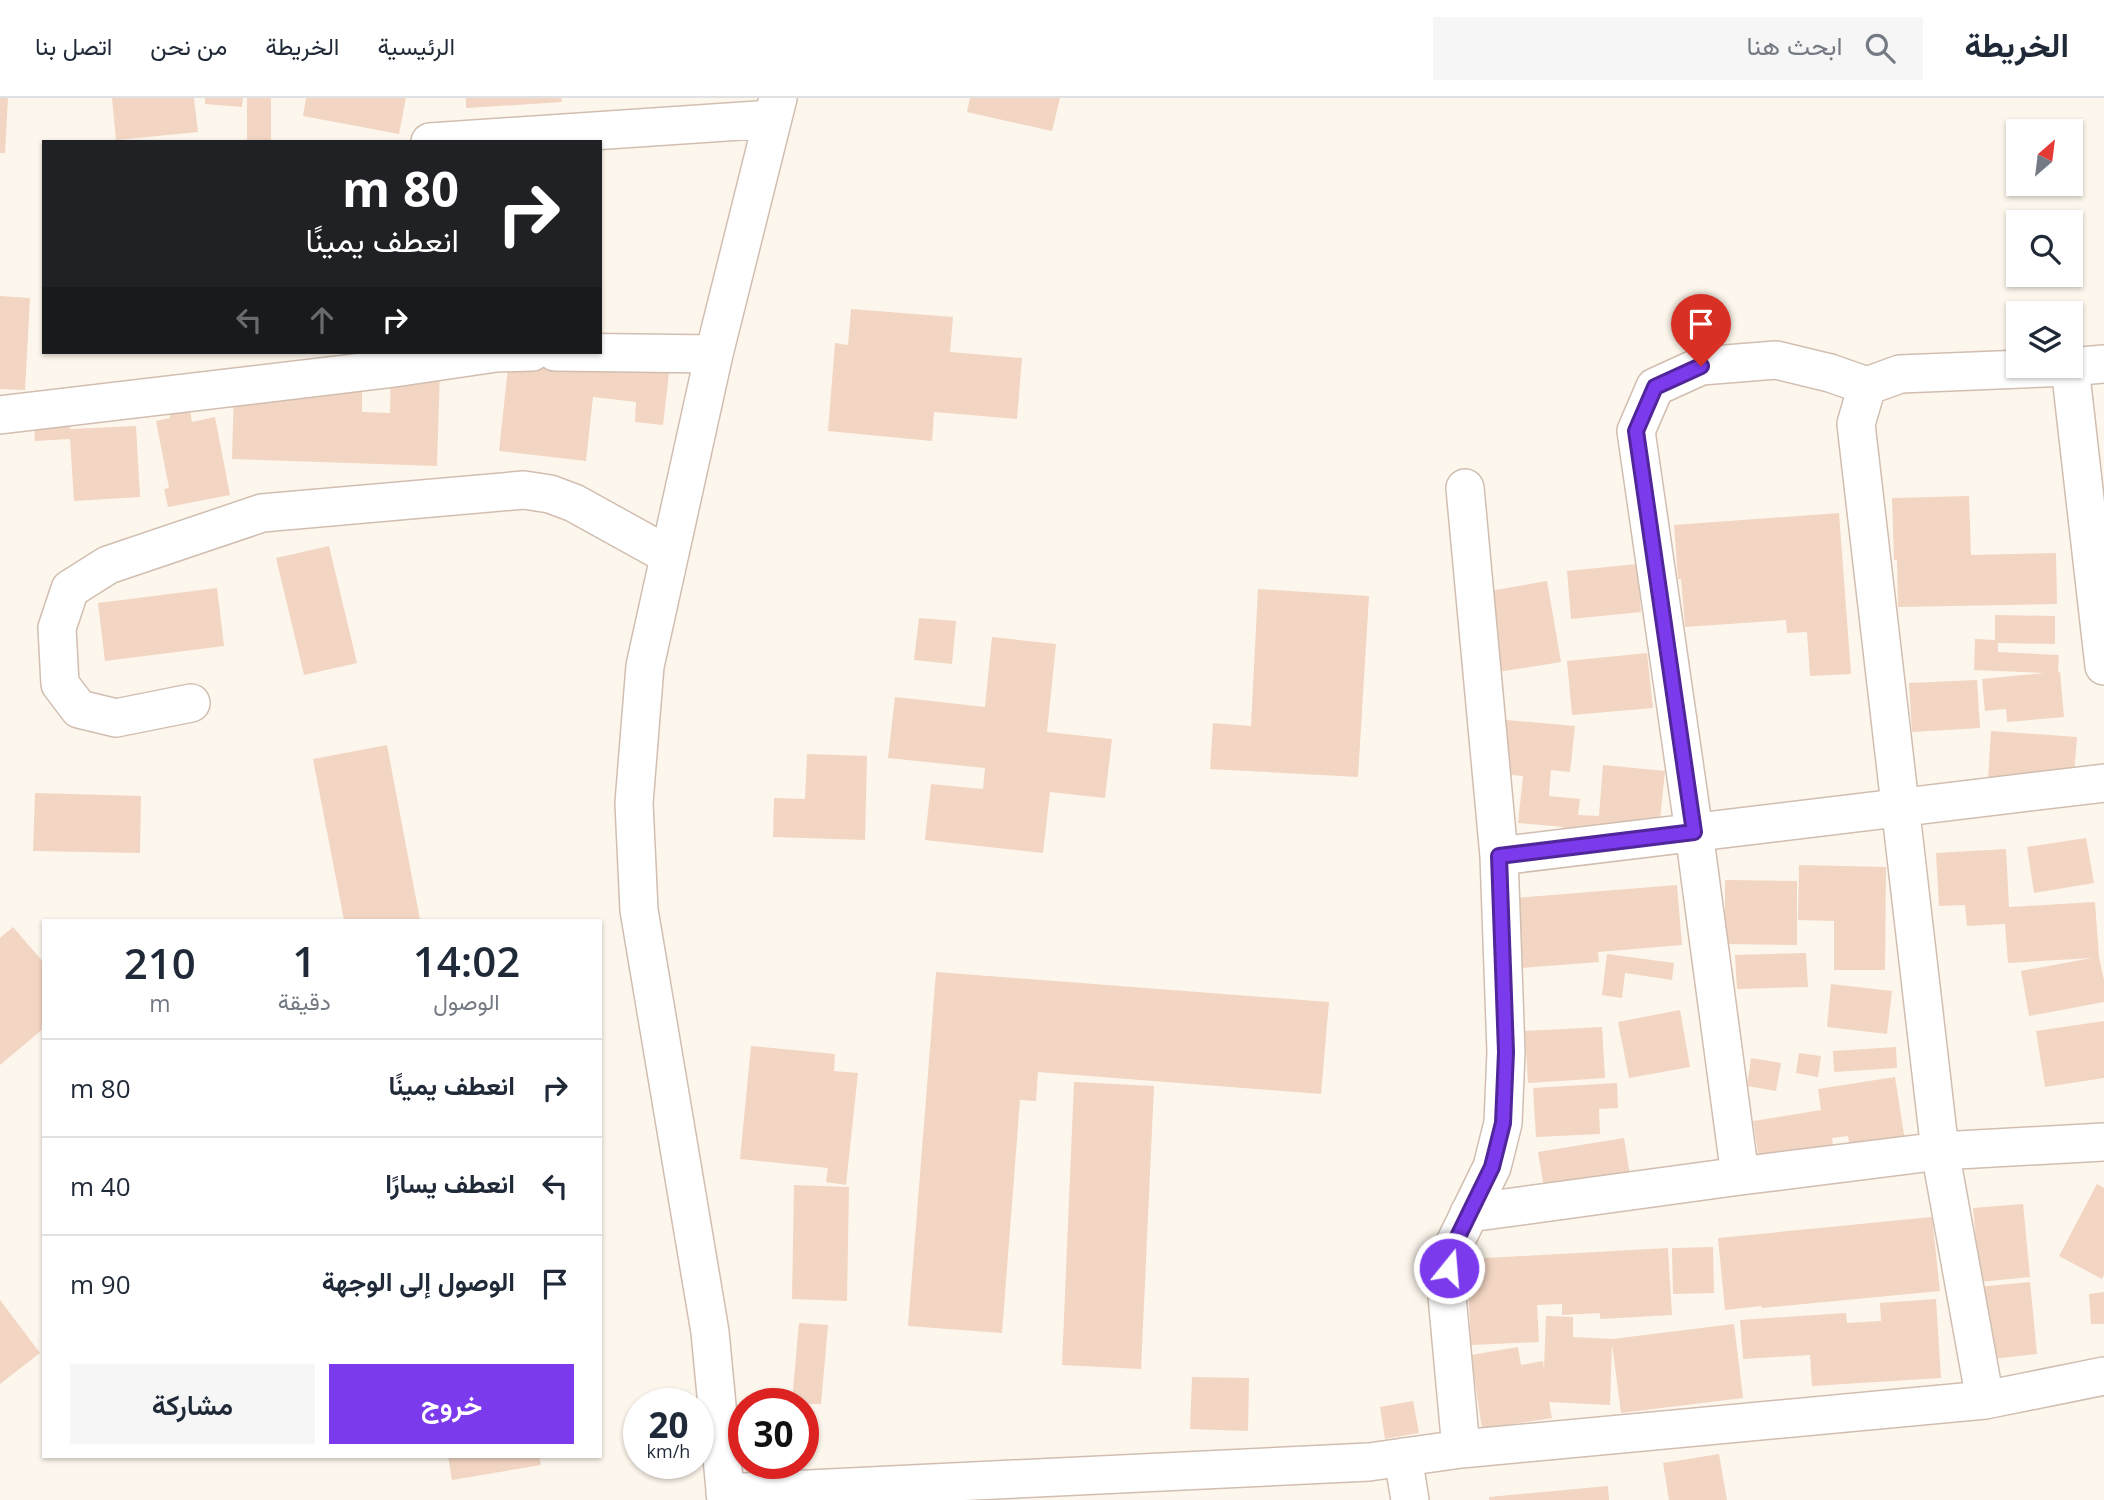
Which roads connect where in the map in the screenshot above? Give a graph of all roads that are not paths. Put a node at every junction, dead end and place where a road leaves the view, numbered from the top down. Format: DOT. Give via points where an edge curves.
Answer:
graph roads {
  1 [pos="775,109"];
  2 [pos="451,140"];
  3 [pos="602,353"];
  4 [pos="496,354"];
  5 [pos="714,354"];
  6 [pos="2087,365"];
  7 [pos="1867,386"];
  8 [pos="0,415"];
  9 [pos="1465,488"];
  10 [pos="668,555"];
  11 [pos="2104,666"];
  12 [pos="191,703"];
  13 [pos="2104,783"];
  14 [pos="1900,807"];
  15 [pos="1694,832"];
  16 [pos="1499,856"];
  17 [pos="2104,1142"];
  18 [pos="1940,1151"];
  19 [pos="1740,1176"];
  20 [pos="1469,1213"];
  21 [pos="2104,1377"];
  22 [pos="1985,1400"];
  23 [pos="1461,1449"];
  24 [pos="1403,1457"];
  25 [pos="726,1496"];
  26 [pos="1410,1500"];
  1 -- 2 [label="street"];
  1 -- 5 [label="street"];
  3 -- 5 [label="street"];
  4 -- 8 [label="street"];
  5 -- 10 [label="street"];
  6 -- 7 [label="street" via="1900,374"];
  6 -- 11 [label="street"];
  7 -- 14 [label="street" via="1856,424"];
  7 -- 15 [label="street" via="1776,360 1701,366 1655,387 1636,431"];
  9 -- 16 [label="street"];
  10 -- 12 [label="street" via="573,503 524,490 262,513 108,565 70,589 57,628 60,684 79,709 116,718"];
  10 -- 25 [label="street" via="645,666 634,803 639,910 710,1332"];
  13 -- 14 [label="street"];
  14 -- 15 [label="street"];
  14 -- 18 [label="street"];
  15 -- 16 [label="street"];
  15 -- 19 [label="street"];
  16 -- 20 [label="street" via="1506,1052 1503,1123 1492,1167"];
  17 -- 18 [label="street"];
  18 -- 19 [label="street"];
  18 -- 22 [label="street"];
  19 -- 20 [label="street"];
  20 -- 23 [label="street" via="1451,1251 1446,1285"];
  21 -- 22 [label="street"];
  22 -- 23 [label="street"];
  23 -- 24 [label="street"];
  24 -- 25 [label="street"];
  24 -- 26 [label="street"];
}
